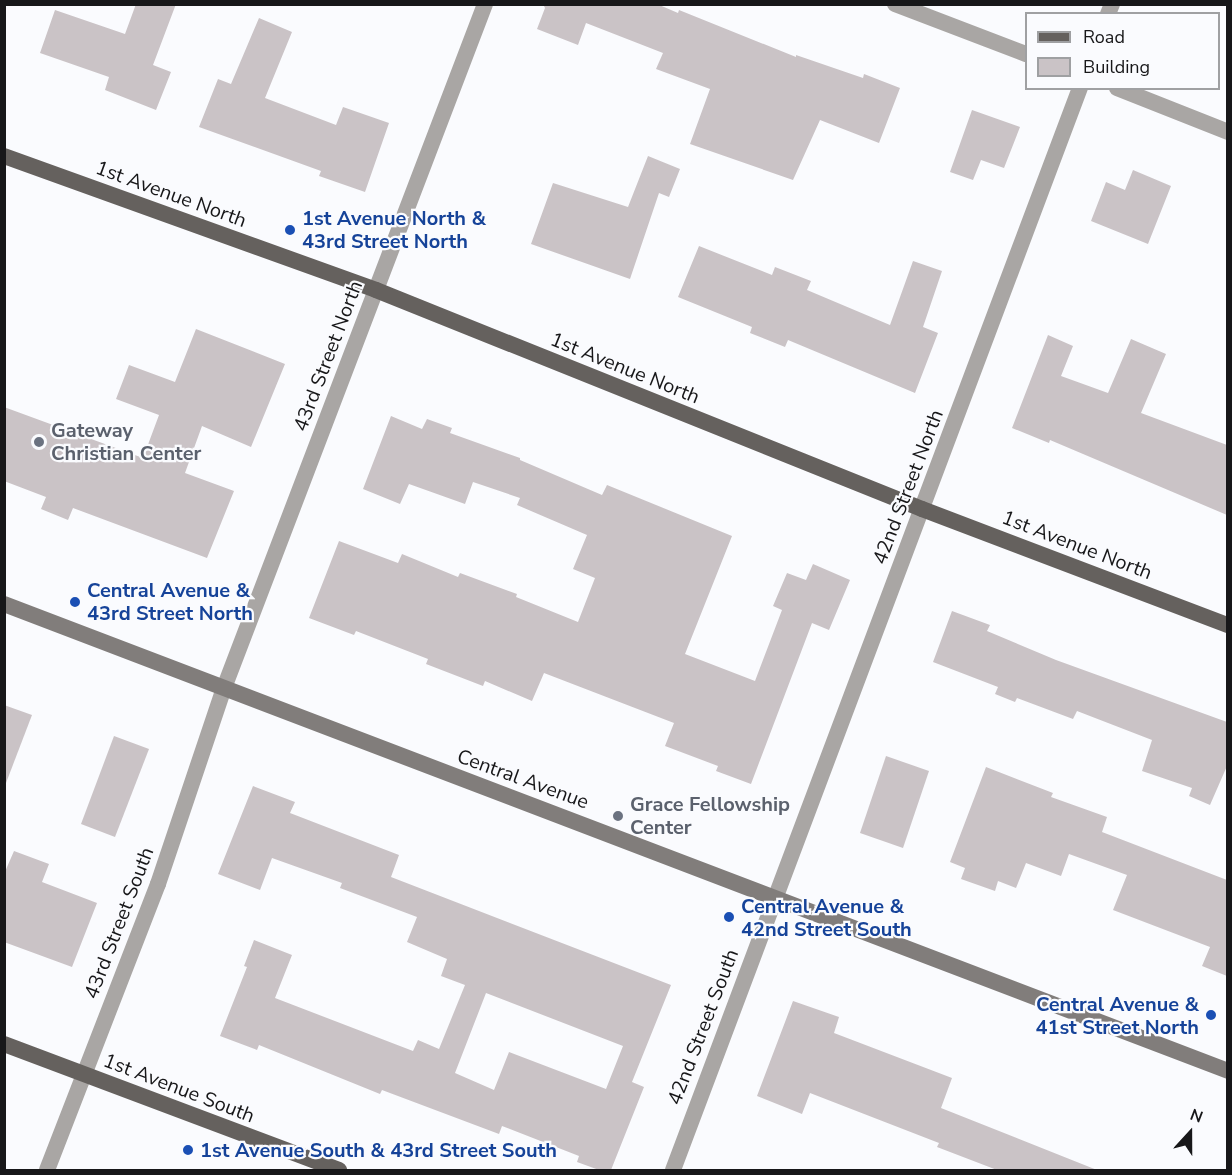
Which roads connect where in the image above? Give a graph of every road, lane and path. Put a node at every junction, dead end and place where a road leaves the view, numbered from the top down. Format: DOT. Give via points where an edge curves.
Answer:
graph roads {
  1 [pos="485,4"];
  2 [pos="895,4"];
  3 [pos="1025,54"];
  4 [pos="1079,90"];
  5 [pos="1122,90"];
  6 [pos="1227,132"];
  7 [pos="4,156"];
  8 [pos="376,290"];
  9 [pos="922,510"];
  10 [pos="4,604"];
  11 [pos="1227,625"];
  12 [pos="224,688"];
  13 [pos="775,900"];
  14 [pos="4,1044"];
  15 [pos="1227,1071"];
  16 [pos="82,1074"];
  17 [pos="47,1170"];
  18 [pos="339,1170"];
  19 [pos="673,1170"];
  1 -- 8 [label="street, 43rd Street North"];
  2 -- 3 [label="street"];
  4 -- 9 [label="street, 42nd Street North"];
  5 -- 6 [label="street"];
  7 -- 8 [label="main road, 1st Avenue North"];
  8 -- 9 [label="main road, 1st Avenue North"];
  8 -- 12 [label="street, 43rd Street North"];
  9 -- 11 [label="main road, 1st Avenue North"];
  9 -- 13 [label="street, 42nd Street North"];
  10 -- 12 [label="main road, Central Avenue"];
  12 -- 13 [label="main road, Central Avenue"];
  12 -- 16 [label="street, 43rd Street South" via="158,884"];
  13 -- 15 [label="main road, Central Avenue"];
  13 -- 19 [label="street, 42nd Street South"];
  14 -- 16 [label="main road, 1st Avenue South"];
  16 -- 17 [label="street, 43rd Street South"];
  16 -- 18 [label="main road, 1st Avenue South"];
}
